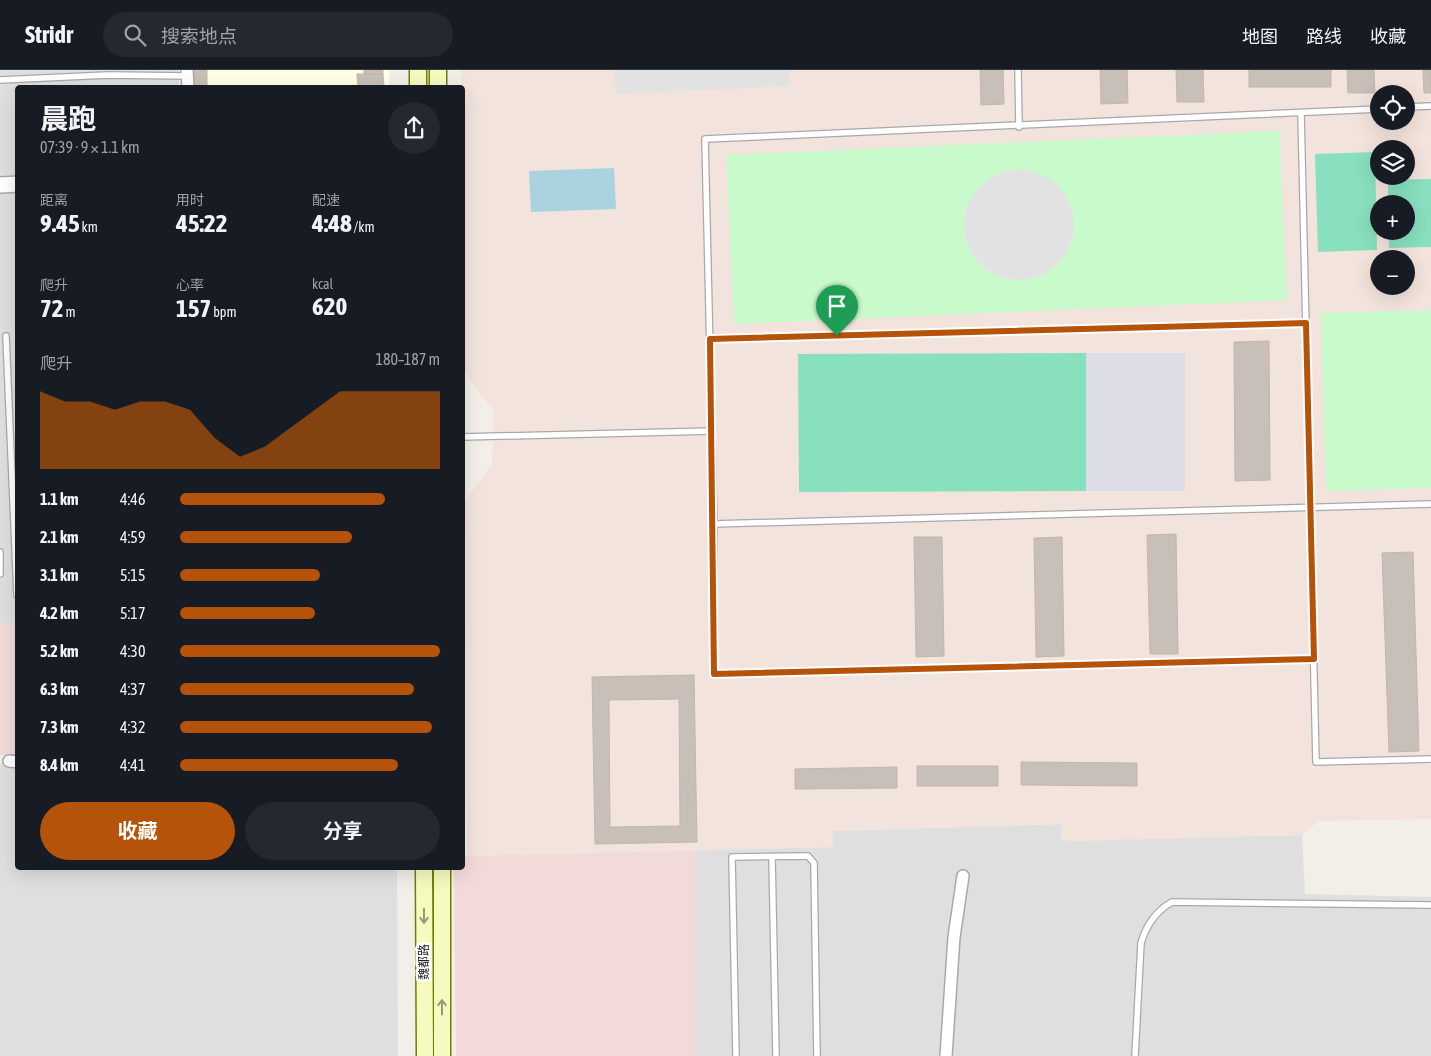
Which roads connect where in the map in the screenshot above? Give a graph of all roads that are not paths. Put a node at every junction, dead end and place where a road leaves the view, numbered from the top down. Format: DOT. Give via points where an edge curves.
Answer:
graph roads {
  1 [pos="418,70"];
  2 [pos="438,70"];
  3 [pos="1018,70"];
  4 [pos="188,78"];
  5 [pos="0,80"];
  6 [pos="418,85"];
  7 [pos="438,85"];
  8 [pos="1431,106"];
  9 [pos="1415,107"];
  10 [pos="1370,109"];
  11 [pos="1300,112"];
  12 [pos="1019,127"];
  13 [pos="15,184"];
  14 [pos="0,185"];
  15 [pos="1306,323"];
  16 [pos="6,336"];
  17 [pos="710,339"];
  18 [pos="712,431"];
  19 [pos="465,437"];
  20 [pos="15,450"];
  21 [pos="1431,504"];
  22 [pos="1310,507"];
  23 [pos="714,524"];
  24 [pos="0,552"];
  25 [pos="0,574"];
  26 [pos="1314,659"];
  27 [pos="1431,759"];
  28 [pos="772,857"];
  29 [pos="424,870"];
  30 [pos="442,870"];
  31 [pos="963,876"];
  32 [pos="1431,905"];
  33 [pos="425,1056"];
  34 [pos="442,1056"];
  35 [pos="736,1056"];
  36 [pos="776,1056"];
  37 [pos="818,1056"];
  38 [pos="946,1056"];
  39 [pos="1135,1056"];
  1 -- 6 [label="main road"];
  2 -- 7 [label="main road"];
  3 -- 12 [label="lane"];
  4 -- 5 [label="lane" via="108,75"];
  8 -- 9 [label="lane"];
  10 -- 11 [label="lane"];
  11 -- 12 [label="lane"];
  11 -- 15 [label="lane"];
  12 -- 17 [label="lane" via="705,139"];
  13 -- 14 [label="street"];
  15 -- 17 [label="lane"];
  15 -- 22 [label="lane"];
  16 -- 20 [label="lane"];
  17 -- 18 [label="lane"];
  18 -- 19 [label="lane"];
  18 -- 23 [label="lane"];
  21 -- 22 [label="lane"];
  22 -- 23 [label="lane"];
  22 -- 26 [label="lane"];
  23 -- 26 [label="lane" via="714,674"];
  24 -- 25 [label="lane"];
  26 -- 27 [label="lane" via="1316,762"];
  28 -- 35 [label="lane" via="732,857"];
  28 -- 36 [label="lane"];
  28 -- 37 [label="lane" via="808,856 814,863"];
  29 -- 33 [label="main road, 魏都路, one-way"];
  34 -- 30 [label="main road, 魏都路, one-way"];
  31 -- 38 [label="street" via="954,937"];
  32 -- 39 [label="lane" via="1172,902 1157,913 1141,943"];
}
